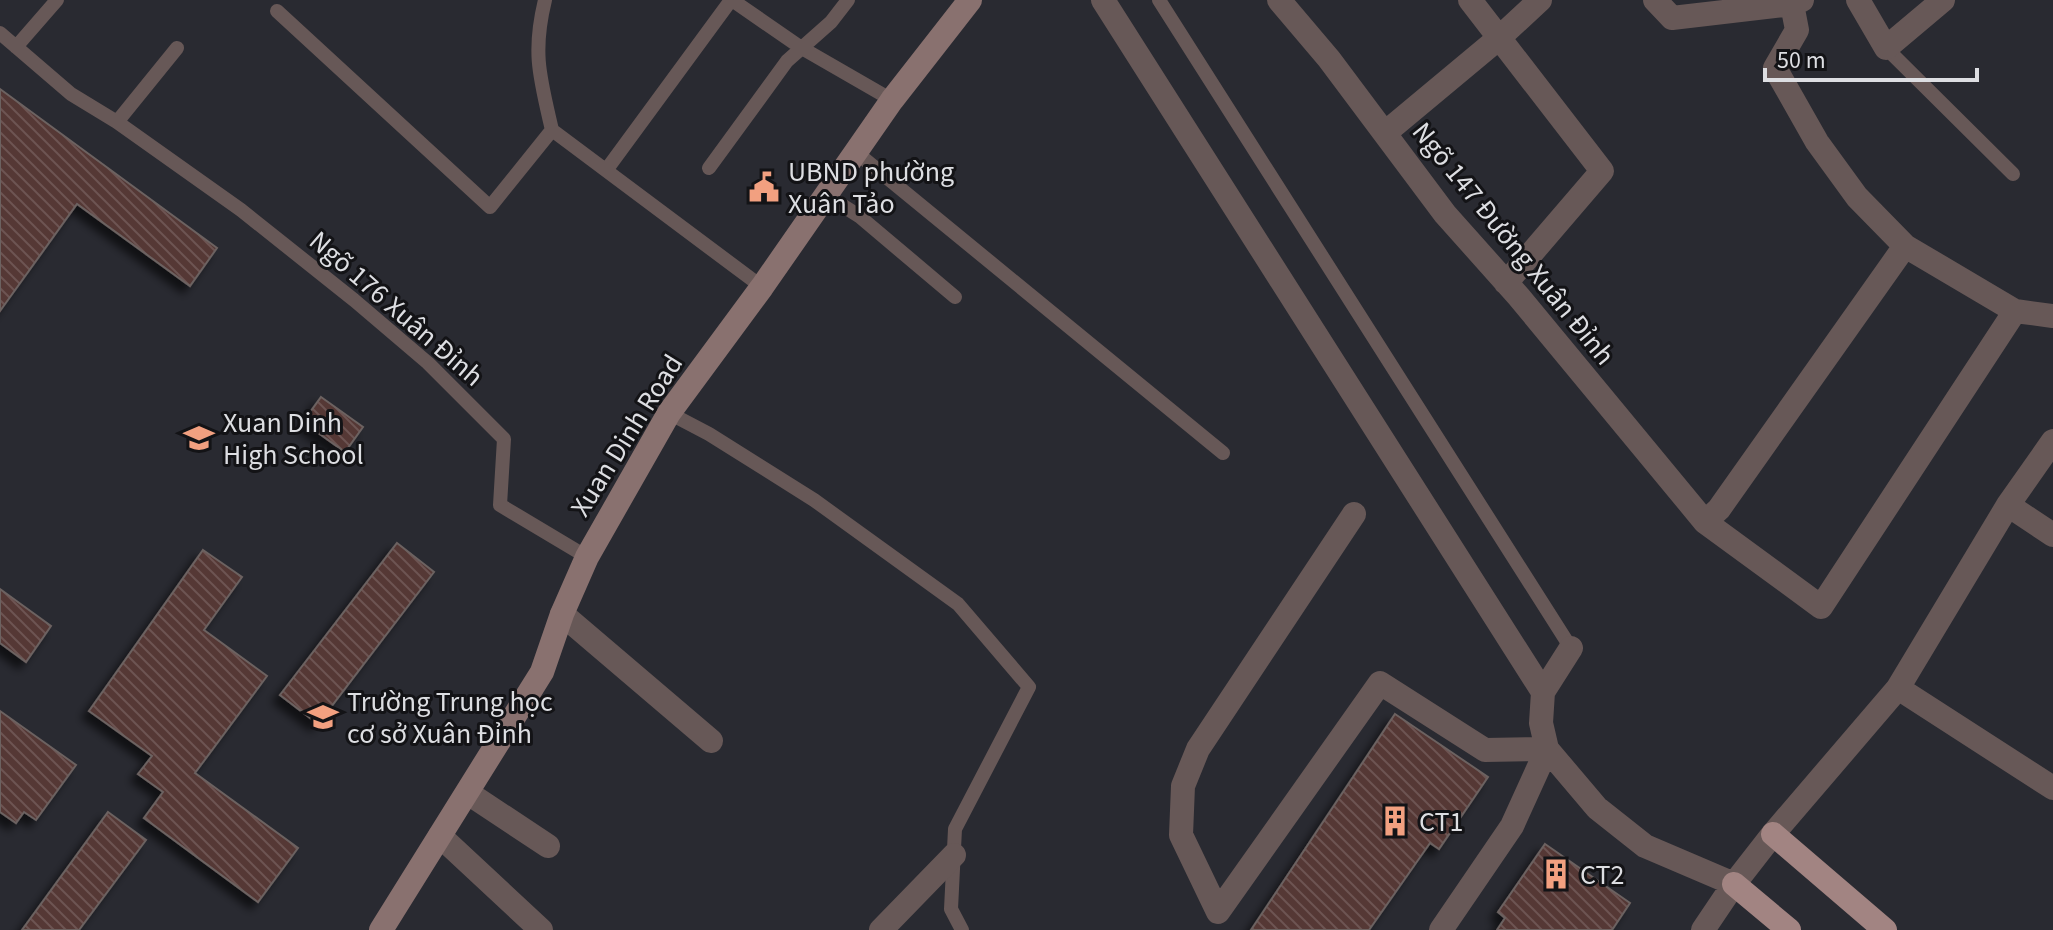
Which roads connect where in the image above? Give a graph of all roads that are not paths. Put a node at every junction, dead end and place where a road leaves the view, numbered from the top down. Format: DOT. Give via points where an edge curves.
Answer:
graph roads {
  1 [pos="57,0"];
  2 [pos="545,0"];
  3 [pos="731,0"];
  4 [pos="848,0"];
  5 [pos="970,0"];
  6 [pos="1103,0"];
  7 [pos="1159,0"];
  8 [pos="1470,0"];
  9 [pos="1540,0"];
  10 [pos="1655,0"];
  11 [pos="1858,0"];
  12 [pos="1943,0"];
  13 [pos="1280,1"];
  14 [pos="1797,2"];
  15 [pos="277,11"];
  16 [pos="0,33"];
  17 [pos="1499,38"];
  18 [pos="16,47"];
  19 [pos="800,47"];
  20 [pos="177,48"];
  21 [pos="1886,48"];
  22 [pos="892,100"];
  23 [pos="117,122"];
  24 [pos="552,130"];
  25 [pos="1385,133"];
  26 [pos="857,153"];
  27 [pos="709,168"];
  28 [pos="607,169"];
  29 [pos="2013,174"];
  30 [pos="826,195"];
  31 [pos="1905,246"];
  32 [pos="1506,283"];
  33 [pos="762,287"];
  34 [pos="955,297"];
  35 [pos="2015,311"];
  36 [pos="2053,316"];
  37 [pos="669,413"];
  38 [pos="2053,441"];
  39 [pos="1223,453"];
  40 [pos="2008,505"];
  41 [pos="1354,514"];
  42 [pos="1705,522"];
  43 [pos="2053,535"];
  44 [pos="587,557"];
  45 [pos="562,614"];
  46 [pos="1571,648"];
  47 [pos="1898,688"];
  48 [pos="1543,692"];
  49 [pos="711,741"];
  50 [pos="1547,749"];
  51 [pos="2053,788"];
  52 [pos="468,793"];
  53 [pos="1773,834"];
  54 [pos="440,836"];
  55 [pos="548,846"];
  56 [pos="954,855"];
  57 [pos="1734,884"];
  58 [pos="381,930"];
  59 [pos="541,930"];
  60 [pos="881,930"];
  61 [pos="962,930"];
  62 [pos="1441,930"];
  63 [pos="1703,930"];
  64 [pos="1789,930"];
  65 [pos="1885,930"];
  1 -- 18 [label="lane"];
  2 -- 24 [label="lane" via="536,62"];
  3 -- 19 [label="lane"];
  3 -- 28 [label="lane"];
  4 -- 19 [label="lane"];
  5 -- 22 [label="street, Xuan Dinh Road"];
  6 -- 48 [label="street"];
  7 -- 46 [label="lane"];
  8 -- 17 [label="street"];
  9 -- 17 [label="street"];
  10 -- 14 [label="street" via="1672,18"];
  11 -- 21 [label="street"];
  12 -- 21 [label="street"];
  13 -- 25 [label="street, Ngõ 147 Đường Xuân Đỉnh"];
  14 -- 31 [label="street" via="1797,30 1775,68 1817,142 1857,197"];
  15 -- 24 [label="lane" via="490,207"];
  16 -- 18 [label="lane, Ngõ 176 Xuân Đỉnh"];
  17 -- 25 [label="street"];
  17 -- 32 [label="street" via="1602,171"];
  18 -- 23 [label="lane, Ngõ 176 Xuân Đỉnh" via="71,94"];
  19 -- 22 [label="lane"];
  19 -- 27 [label="lane"];
  20 -- 23 [label="lane"];
  21 -- 29 [label="lane"];
  22 -- 26 [label="street, Xuan Dinh Road"];
  23 -- 44 [label="lane, Ngõ 176 Xuân Đỉnh" via="241,210 428,363 504,439 500,505"];
  24 -- 28 [label="lane"];
  25 -- 32 [label="street, Ngõ 147 Đường Xuân Đỉnh" via="1445,214"];
  26 -- 30 [label="street, Xuan Dinh Road"];
  26 -- 39 [label="lane"];
  28 -- 33 [label="lane"];
  30 -- 33 [label="street, Xuan Dinh Road"];
  30 -- 34 [label="lane"];
  31 -- 35 [label="street"];
  31 -- 42 [label="street"];
  32 -- 42 [label="street, Ngõ 147 Đường Xuân Đỉnh"];
  33 -- 37 [label="street, Xuan Dinh Road"];
  35 -- 36 [label="street"];
  35 -- 42 [label="street, Ngõ 147 Đường Xuân Đỉnh" via="1821,607"];
  37 -- 44 [label="street, Xuan Dinh Road"];
  37 -- 56 [label="lane" via="814,500 958,604 1029,687 955,829"];
  38 -- 40 [label="street"];
  40 -- 43 [label="street"];
  40 -- 47 [label="street"];
  41 -- 50 [label="street" via="1198,749 1183,786 1181,835 1218,912 1380,683 1485,750"];
  44 -- 45 [label="street, Xuan Dinh Road"];
  45 -- 49 [label="street"];
  45 -- 52 [label="street, Xuan Dinh Road" via="542,672"];
  46 -- 48 [label="street"];
  47 -- 51 [label="street"];
  47 -- 53 [label="street"];
  48 -- 50 [label="street" via="1541,723"];
  50 -- 57 [label="street" via="1597,808 1645,846"];
  50 -- 62 [label="street" via="1512,826"];
  52 -- 54 [label="street, Xuan Dinh Road"];
  52 -- 55 [label="street"];
  53 -- 57 [label="street"];
  53 -- 65 [label="main road"];
  54 -- 58 [label="street, Xuan Dinh Road"];
  54 -- 59 [label="street"];
  56 -- 60 [label="street"];
  56 -- 61 [label="lane" via="951,909"];
  57 -- 63 [label="street"];
  57 -- 64 [label="main road"];
}
